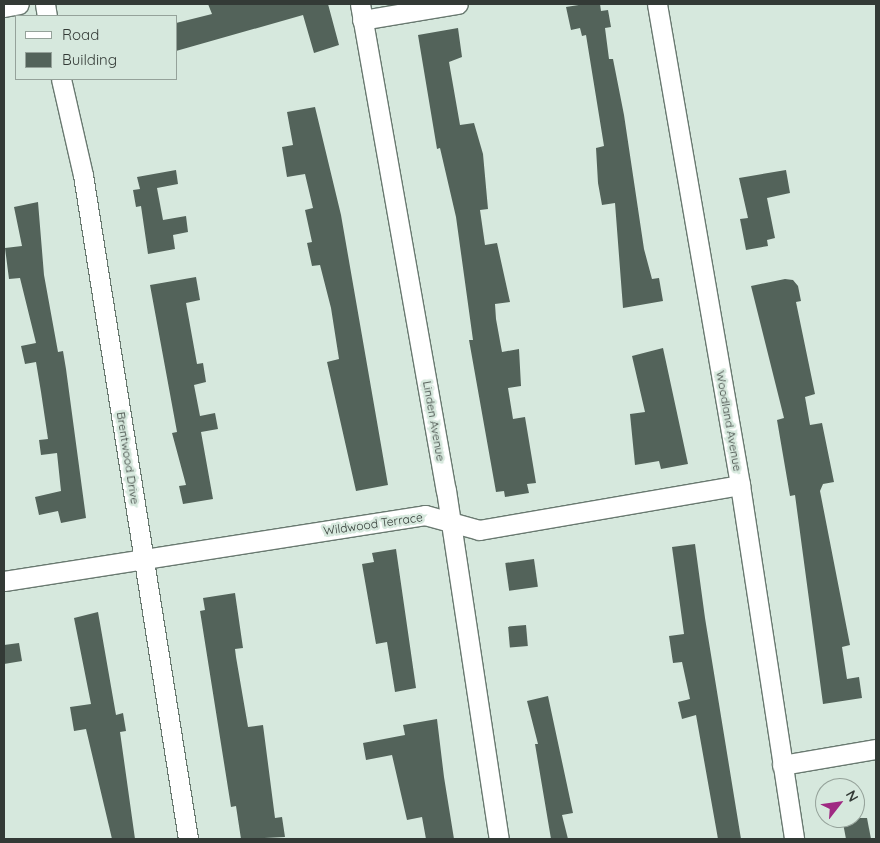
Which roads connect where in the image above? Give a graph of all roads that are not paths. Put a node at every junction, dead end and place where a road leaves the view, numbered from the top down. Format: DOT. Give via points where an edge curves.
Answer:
graph roads {
  1 [pos="19,4"];
  2 [pos="458,4"];
  3 [pos="657,4"];
  4 [pos="4,7"];
  5 [pos="361,12"];
  6 [pos="61,80"];
  7 [pos="740,485"];
  8 [pos="451,523"];
  9 [pos="144,559"];
  10 [pos="4,581"];
  11 [pos="876,749"];
  12 [pos="782,765"];
  13 [pos="188,839"];
  14 [pos="499,839"];
  15 [pos="794,839"];
  1 -- 4 [label="street"];
  2 -- 5 [label="street"];
  3 -- 7 [label="street, Woodland Avenue"];
  5 -- 8 [label="street, Linden Avenue"];
  6 -- 9 [label="street, Brentwood Drive" via="83,175"];
  7 -- 8 [label="street, Wildwood Terrace" via="480,530"];
  7 -- 12 [label="street, Woodland Avenue"];
  8 -- 9 [label="street, Wildwood Terrace" via="425,515"];
  8 -- 14 [label="street, Linden Avenue"];
  9 -- 10 [label="street, Wildwood Terrace"];
  9 -- 13 [label="street, Brentwood Drive"];
  11 -- 12 [label="street"];
  12 -- 15 [label="street, Woodland Avenue"];
}
